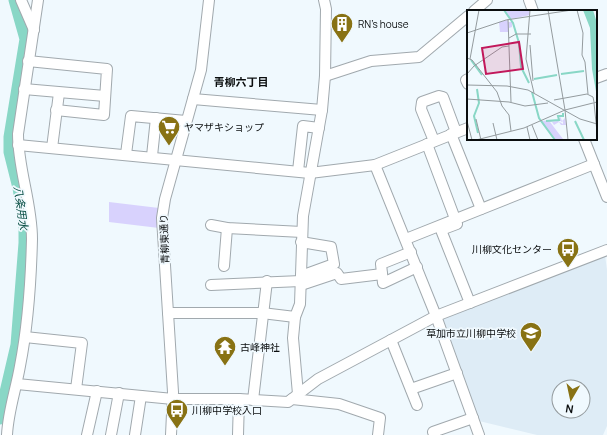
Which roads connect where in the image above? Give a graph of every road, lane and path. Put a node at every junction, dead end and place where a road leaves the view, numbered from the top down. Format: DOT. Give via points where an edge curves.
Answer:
graph roads {
  1 [pos="21,0"];
  2 [pos="38,0"];
  3 [pos="209,0"];
  4 [pos="324,0"];
  5 [pos="487,0"];
  6 [pos="529,0"];
  7 [pos="475,10"];
  8 [pos="533,10"];
  9 [pos="467,17"];
  10 [pos="34,30"];
  11 [pos="28,62"];
  12 [pos="607,74"];
  13 [pos="325,76"];
  14 [pos="597,78"];
  15 [pos="24,89"];
  16 [pos="59,93"];
  17 [pos="105,96"];
  18 [pos="193,98"];
  19 [pos="56,110"];
  20 [pos="322,110"];
  21 [pos="156,118"];
  22 [pos="186,121"];
  23 [pos="319,128"];
  24 [pos="467,128"];
  25 [pos="454,134"];
  26 [pos="584,140"];
  27 [pos="430,143"];
  28 [pos="18,145"];
  29 [pos="52,148"];
  30 [pos="126,154"];
  31 [pos="152,156"];
  32 [pos="176,159"];
  33 [pos="594,164"];
  34 [pos="375,165"];
  35 [pos="298,171"];
  36 [pos="310,173"];
  37 [pos="607,197"];
  38 [pos="481,209"];
  39 [pos="455,220"];
  40 [pos="211,225"];
  41 [pos="227,228"];
  42 [pos="302,237"];
  43 [pos="406,239"];
  44 [pos="607,250"];
  45 [pos="411,252"];
  46 [pos="224,266"];
  47 [pos="417,267"];
  48 [pos="382,274"];
  49 [pos="301,281"];
  50 [pos="267,282"];
  51 [pos="211,285"];
  52 [pos="470,303"];
  53 [pos="168,313"];
  54 [pos="264,313"];
  55 [pos="436,316"];
  56 [pos="295,317"];
  57 [pos="25,337"];
  58 [pos="391,340"];
  59 [pos="457,373"];
  60 [pos="17,384"];
  61 [pos="76,389"];
  62 [pos="411,389"];
  63 [pos="97,391"];
  64 [pos="119,393"];
  65 [pos="141,396"];
  66 [pos="295,397"];
  67 [pos="173,399"];
  68 [pos="239,399"];
  69 [pos="253,400"];
  70 [pos="417,405"];
  71 [pos="473,418"];
  72 [pos="447,431"];
  73 [pos="433,432"];
  74 [pos="7,435"];
  75 [pos="87,435"];
  76 [pos="111,435"];
  77 [pos="135,435"];
  78 [pos="171,435"];
  79 [pos="238,435"];
  80 [pos="378,435"];
  81 [pos="478,435"];
  1 -- 10 [label="street"];
  2 -- 10 [label="street"];
  3 -- 18 [label="street, 青柳東通り" via="203,60"];
  4 -- 13 [label="street"];
  5 -- 7 [label="street"];
  6 -- 8 [label="street"];
  9 -- 13 [label="street" via="419,57 370,62"];
  10 -- 11 [label="street"];
  11 -- 15 [label="street"];
  11 -- 17 [label="street" via="107,69"];
  12 -- 14 [label="street"];
  13 -- 20 [label="street"];
  15 -- 16 [label="street"];
  15 -- 28 [label="street"];
  16 -- 17 [label="street"];
  16 -- 19 [label="street"];
  17 -- 19 [label="street" via="104,115"];
  18 -- 20 [label="street"];
  18 -- 22 [label="street, 青柳東通り"];
  19 -- 29 [label="street"];
  20 -- 23 [label="street"];
  21 -- 22 [label="street"];
  21 -- 30 [label="street" via="131,116"];
  21 -- 31 [label="street"];
  22 -- 32 [label="street, 青柳東通り"];
  23 -- 35 [label="street" via="303,126"];
  23 -- 36 [label="street"];
  24 -- 25 [label="street"];
  25 -- 27 [label="street"];
  25 -- 27 [label="street" via="443,97 438,96 422,102 421,109"];
  25 -- 38 [label="street"];
  26 -- 33 [label="street"];
  27 -- 34 [label="street"];
  27 -- 39 [label="street"];
  28 -- 29 [label="street"];
  28 -- 57 [label="street" via="32,228"];
  29 -- 30 [label="street"];
  30 -- 31 [label="street"];
  31 -- 32 [label="street"];
  32 -- 35 [label="street"];
  32 -- 53 [label="street, 青柳東通り" via="162,218"];
  33 -- 37 [label="street"];
  33 -- 38 [label="street"];
  34 -- 36 [label="street"];
  34 -- 43 [label="street"];
  35 -- 36 [label="street"];
  36 -- 42 [label="street"];
  38 -- 39 [label="street"];
  39 -- 43 [label="street"];
  39 -- 52 [label="street" via="457,224 442,230"];
  40 -- 41 [label="street"];
  41 -- 42 [label="street"];
  41 -- 46 [label="street"];
  42 -- 49 [label="street"];
  42 -- 49 [label="street" via="331,248 334,264"];
  43 -- 45 [label="street"];
  44 -- 52 [label="street"];
  45 -- 47 [label="street"];
  45 -- 48 [label="street" via="380,264"];
  47 -- 48 [label="street" via="383,283"];
  47 -- 55 [label="street"];
  48 -- 49 [label="street" via="341,279 337,273"];
  49 -- 50 [label="street"];
  49 -- 56 [label="street" via="300,304"];
  50 -- 51 [label="street"];
  50 -- 54 [label="street"];
  52 -- 55 [label="street"];
  53 -- 54 [label="street"];
  53 -- 67 [label="street, 青柳東通り"];
  54 -- 56 [label="street"];
  54 -- 69 [label="street"];
  55 -- 58 [label="street"];
  55 -- 59 [label="street"];
  56 -- 66 [label="street"];
  57 -- 60 [label="street"];
  57 -- 61 [label="street" via="82,343"];
  58 -- 62 [label="street"];
  58 -- 66 [label="street" via="324,376"];
  59 -- 62 [label="street"];
  59 -- 71 [label="street"];
  60 -- 61 [label="street"];
  60 -- 74 [label="street"];
  61 -- 63 [label="street"];
  62 -- 70 [label="street"];
  63 -- 64 [label="street"];
  63 -- 75 [label="street"];
  64 -- 65 [label="street"];
  64 -- 76 [label="street"];
  65 -- 67 [label="street"];
  65 -- 77 [label="street"];
  66 -- 69 [label="street" via="283,402"];
  66 -- 80 [label="street" via="339,404 380,418"];
  67 -- 68 [label="street"];
  67 -- 78 [label="street, 青柳東通り"];
  68 -- 69 [label="street"];
  68 -- 79 [label="street"];
  71 -- 72 [label="street"];
  71 -- 81 [label="street"];
  72 -- 73 [label="street"];
}
